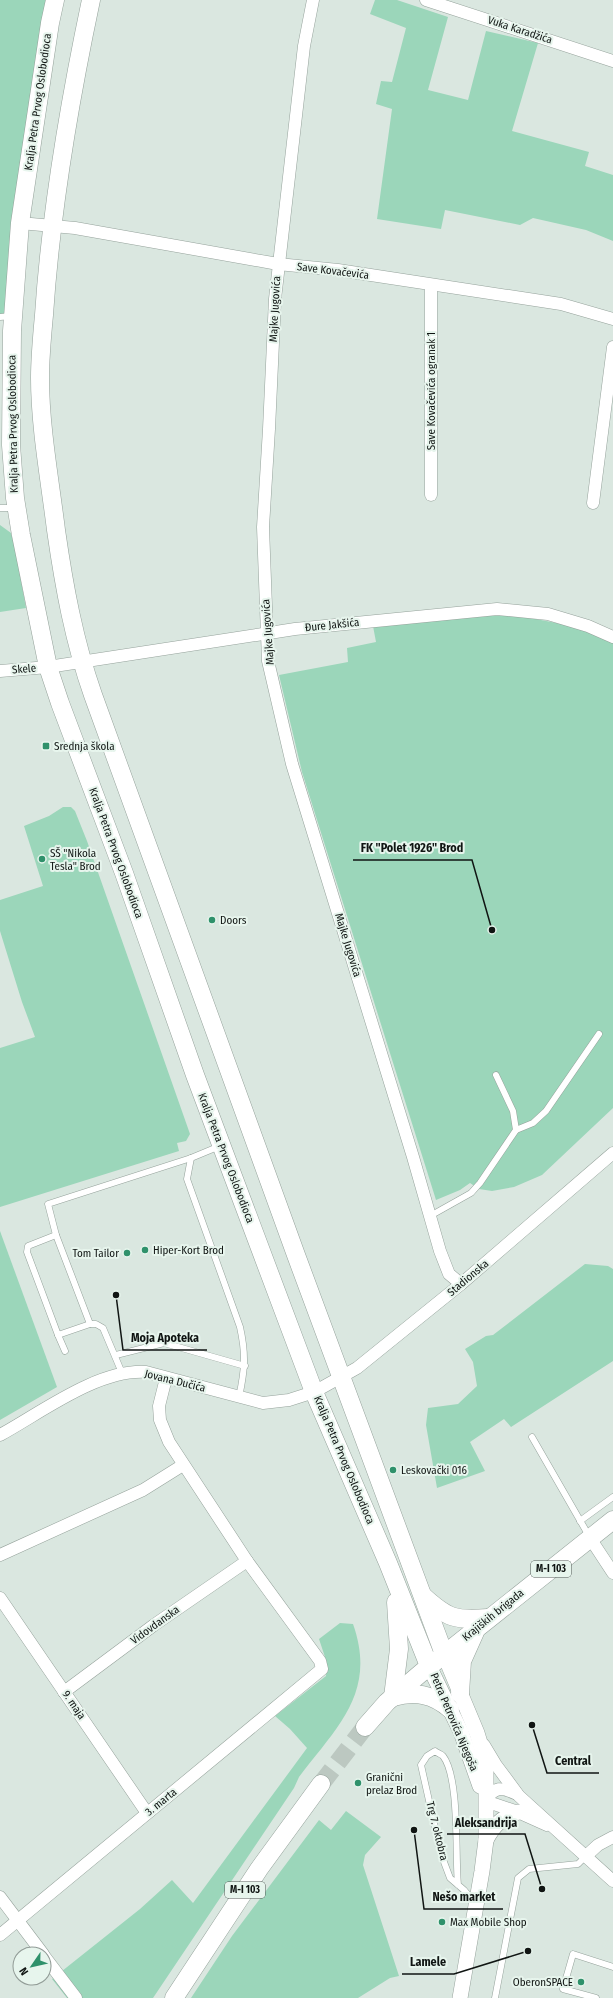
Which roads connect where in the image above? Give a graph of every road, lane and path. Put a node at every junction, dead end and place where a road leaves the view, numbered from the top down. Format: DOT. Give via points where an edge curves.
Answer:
graph roads {
  1 [pos="55,0"];
  2 [pos="91,0"];
  3 [pos="313,0"];
  4 [pos="426,0"];
  5 [pos="446,3"];
  6 [pos="613,60"];
  7 [pos="20,223"];
  8 [pos="52,225"];
  9 [pos="278,264"];
  10 [pos="431,286"];
  11 [pos="7,316"];
  12 [pos="613,320"];
  13 [pos="613,347"];
  14 [pos="431,496"];
  15 [pos="593,502"];
  16 [pos="8,508"];
  17 [pos="267,634"];
  18 [pos="613,637"];
  19 [pos="83,661"];
  20 [pos="48,667"];
  21 [pos="0,671"];
  22 [pos="599,1034"];
  23 [pos="496,1075"];
  24 [pos="516,1130"];
  25 [pos="222,1145"];
  26 [pos="613,1153"];
  27 [pos="191,1158"];
  28 [pos="430,1216"];
  29 [pos="56,1235"];
  30 [pos="462,1284"];
  31 [pos="90,1324"];
  32 [pos="58,1335"];
  33 [pos="65,1351"];
  34 [pos="116,1355"];
  35 [pos="245,1366"];
  36 [pos="122,1373"];
  37 [pos="342,1377"];
  38 [pos="166,1378"];
  39 [pos="314,1392"];
  40 [pos="239,1397"];
  41 [pos="0,1435"];
  42 [pos="532,1437"];
  43 [pos="183,1464"];
  44 [pos="613,1497"];
  45 [pos="613,1520"];
  46 [pos="580,1521"];
  47 [pos="590,1538"];
  48 [pos="0,1555"];
  49 [pos="247,1561"];
  50 [pos="388,1563"];
  51 [pos="613,1573"];
  52 [pos="421,1594"];
  53 [pos="0,1598"];
  54 [pos="488,1618"];
  55 [pos="444,1654"];
  56 [pos="429,1666"];
  57 [pos="64,1692"];
  58 [pos="460,1694"];
  59 [pos="393,1697"];
  60 [pos="450,1709"];
  61 [pos="365,1727"];
  62 [pos="477,1733"];
  63 [pos="321,1784"];
  64 [pos="519,1796"];
  65 [pos="484,1801"];
  66 [pos="518,1812"];
  67 [pos="147,1813"];
  68 [pos="555,1828"];
  69 [pos="613,1838"];
  70 [pos="486,1840"];
  71 [pos="586,1856"];
  72 [pos="613,1882"];
  73 [pos="458,1885"];
  74 [pos="0,1897"];
  75 [pos="477,1906"];
  76 [pos="18,1921"];
  77 [pos="0,1935"];
  78 [pos="36,1946"];
  79 [pos="52,1967"];
  80 [pos="613,1967"];
  81 [pos="76,1998"];
  82 [pos="174,1998"];
  83 [pos="460,1998"];
  84 [pos="495,1998"];
  85 [pos="596,1998"];
  1 -- 7 [label="main road, Kralja Petra Prvog Oslobodioca"];
  2 -- 8 [label="main road, Kralja Petra Prvog Oslobodioca"];
  3 -- 9 [label="street, Majke Jugovića" via="304,46"];
  4 -- 5 [label="street, Vuka Karadžića"];
  5 -- 6 [label="street, Vuka Karadžića"];
  7 -- 8 [label="street, Save Kovačevića"];
  7 -- 11 [label="main road, Kralja Petra Prvog Oslobodioca"];
  8 -- 9 [label="street, Save Kovačevića"];
  8 -- 19 [label="main road, Kralja Petra Prvog Oslobodioca" via="46,276 40,379 46,455 63,584"];
  9 -- 10 [label="street, Save Kovačevića" via="338,270"];
  9 -- 17 [label="street, Majke Jugovića" via="262,527"];
  10 -- 12 [label="street, Save Kovačevića" via="468,289 561,304"];
  10 -- 14 [label="street, Save Kovačevića ogranak 1"];
  11 -- 16 [label="main road, Kralja Petra Prvog Oslobodioca" via="11,445"];
  13 -- 15 [label="street"];
  16 -- 20 [label="main road, Kralja Petra Prvog Oslobodioca"];
  17 -- 18 [label="street, Đure Jakšića" via="497,609 548,614 588,626"];
  17 -- 19 [label="street, Đure Jakšića"];
  17 -- 28 [label="street, Majke Jugovića" via="268,661 292,764"];
  19 -- 20 [label="street, Đure Jakšića"];
  19 -- 37 [label="main road, Kralja Petra Prvog Oslobodioca" via="95,702"];
  20 -- 21 [label="street, Skele"];
  20 -- 25 [label="main road, Kralja Petra Prvog Oslobodioca"];
  22 -- 24 [label="lane" via="546,1111 533,1123"];
  23 -- 24 [label="lane" via="513,1111"];
  24 -- 28 [label="lane" via="471,1193"];
  25 -- 27 [label="lane"];
  25 -- 39 [label="main road, Kralja Petra Prvog Oslobodioca"];
  26 -- 30 [label="street, Stadionska"];
  27 -- 29 [label="lane" via="48,1204"];
  27 -- 35 [label="lane" via="188,1179 240,1327 245,1348"];
  28 -- 30 [label="street, Majke Jugovića" via="450,1274"];
  29 -- 31 [label="lane"];
  29 -- 32 [label="lane" via="28,1246 27,1252"];
  30 -- 37 [label="street, Stadionska" via="357,1368"];
  31 -- 32 [label="lane"];
  31 -- 34 [label="lane" via="103,1328"];
  32 -- 33 [label="lane"];
  34 -- 35 [label="lane" via="164,1344"];
  34 -- 36 [label="lane"];
  35 -- 40 [label="lane"];
  36 -- 38 [label="street, Jovana Dučića" via="146,1372"];
  36 -- 41 [label="street, Jovana Dučića" via="76,1392"];
  37 -- 39 [label="street, Stadionska"];
  37 -- 52 [label="main road, Kralja Petra Prvog Oslobodioca"];
  38 -- 40 [label="street, Jovana Dučića"];
  38 -- 43 [label="street" via="159,1406 160,1420 169,1442"];
  39 -- 40 [label="street, Jovana Dučića" via="274,1404"];
  39 -- 50 [label="main road, Kralja Petra Prvog Oslobodioca"];
  42 -- 46 [label="lane"];
  43 -- 48 [label="street" via="143,1490"];
  43 -- 49 [label="street"];
  44 -- 46 [label="lane"];
  45 -- 47 [label="main road, Krajiških brigada / M-I 103"];
  46 -- 47 [label="lane"];
  47 -- 51 [label="street"];
  47 -- 54 [label="main road, Krajiških brigada / M-I 103"];
  49 -- 57 [label="street, Vidovdanska" via="154,1625"];
  49 -- 67 [label="street, 3. marta" via="320,1661 322,1669"];
  50 -- 56 [label="main road, Kralja Petra Prvog Oslobodioca"];
  50 -- 59 [label="main road" via="399,1636"];
  52 -- 54 [label="main road" via="438,1610 459,1620"];
  52 -- 55 [label="main road, Kralja Petra Prvog Oslobodioca"];
  53 -- 57 [label="street, 9. maja"];
  54 -- 55 [label="main road, Krajiških brigada / M-I 103"];
  54 -- 58 [label="main road" via="473,1634 462,1661"];
  55 -- 56 [label="main road, Krajiških brigada / M-I 103"];
  55 -- 58 [label="street, Petra Petrovića Njegoša"];
  56 -- 59 [label="main road, M-I 103"];
  56 -- 60 [label="street, Petra Petrovića Njegoša"];
  57 -- 67 [label="street, 9. maja"];
  58 -- 62 [label="street, Petra Petrovića Njegoša"];
  59 -- 60 [label="main road" via="403,1694 424,1694"];
  59 -- 61 [label="main road, M-I 103"];
  60 -- 65 [label="street, Petra Petrovića Njegoša" via="474,1764"];
  62 -- 64 [label="street, Petra Petrovića Njegoša"];
  62 -- 65 [label="street, Petra Petrovića Njegoša" via="486,1773"];
  63 -- 82 [label="main road, M-I 103" via="259,1869"];
  64 -- 65 [label="street, Petra Petrovića Njegoša" via="510,1791 496,1789"];
  64 -- 68 [label="street, Petra Petrovića Njegoša"];
  65 -- 66 [label="street, Petra Petrovića Njegoša"];
  65 -- 70 [label="street"];
  66 -- 68 [label="street, Petra Petrovića Njegoša"];
  66 -- 70 [label="street" via="502,1818 490,1831"];
  67 -- 76 [label="street, 3. marta"];
  68 -- 71 [label="street, Petra Petrovića Njegoša"];
  69 -- 71 [label="street" via="598,1845"];
  70 -- 75 [label="street"];
  71 -- 72 [label="street, Petra Petrovića Njegoša"];
  71 -- 84 [label="lane" via="578,1864 529,1870 518,1878"];
  73 -- 73 [label="lane, Trg 7. oktobra" via="456,1807 452,1777 443,1756 435,1751 427,1756 422,1765 442,1854 450,1878"];
  73 -- 75 [label="lane, Trg 7. oktobra"];
  74 -- 76 [label="street"];
  75 -- 83 [label="street"];
  76 -- 77 [label="street, 3. marta"];
  76 -- 78 [label="street"];
  79 -- 81 [label="street"];
  80 -- 85 [label="lane" via="573,1954 563,1989"];
}
